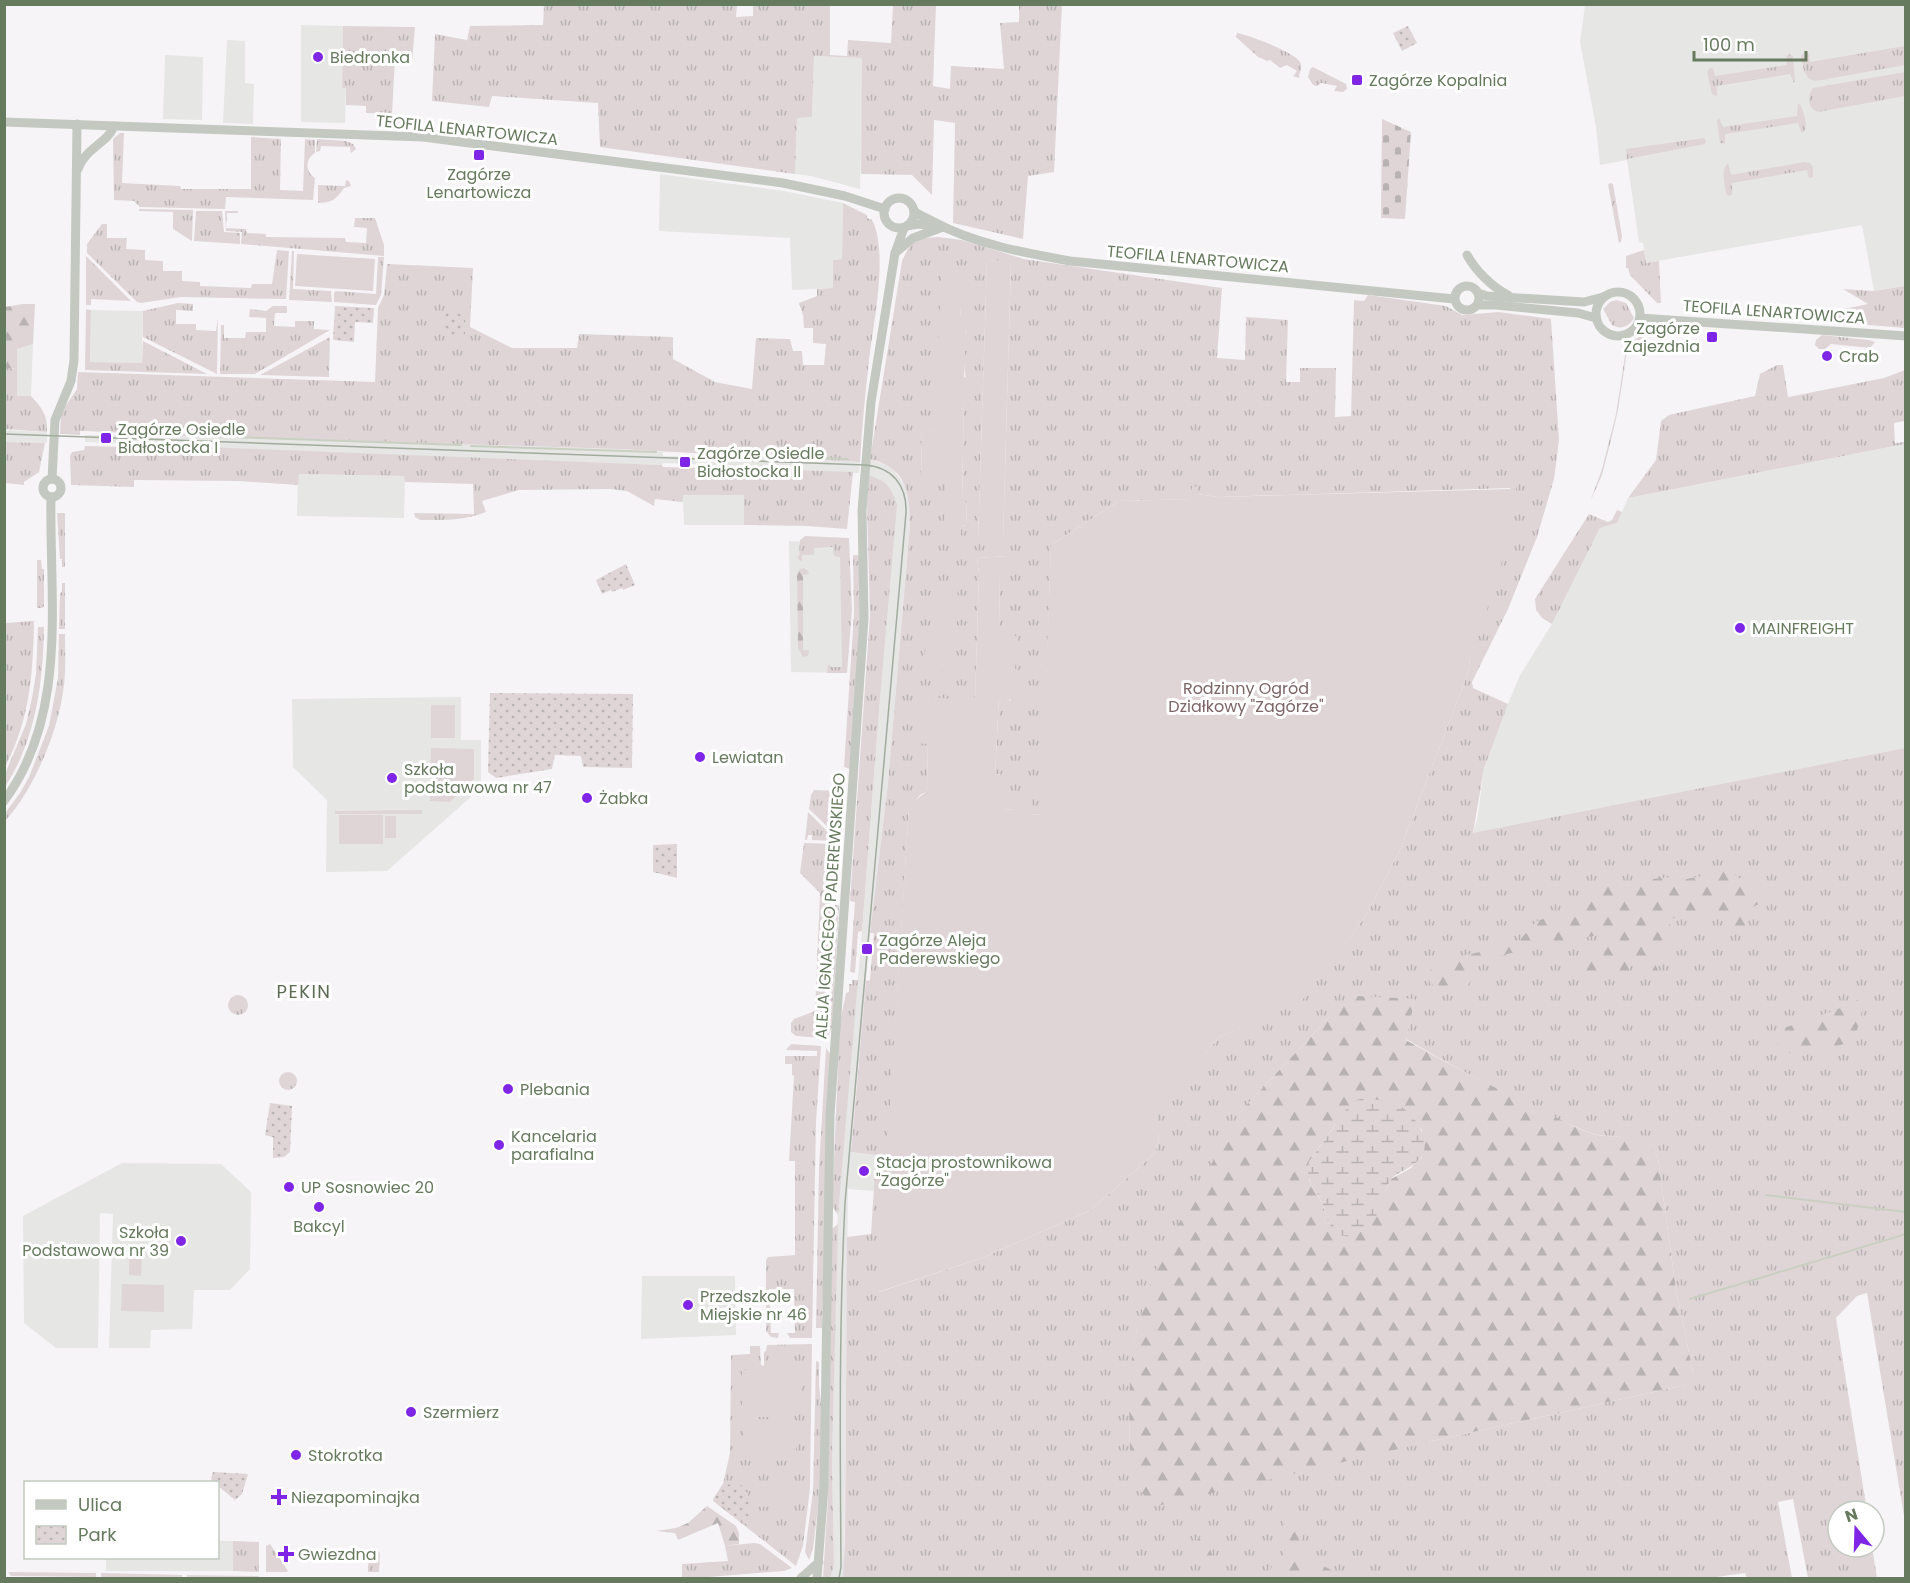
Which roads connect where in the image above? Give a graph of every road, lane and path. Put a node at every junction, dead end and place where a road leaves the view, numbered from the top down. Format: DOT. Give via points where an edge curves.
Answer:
graph roads {
  1 [pos="4,122"];
  2 [pos="76,124"];
  3 [pos="114,126"];
  4 [pos="76,176"];
  5 [pos="885,209"];
  6 [pos="914,211"];
  7 [pos="893,227"];
  8 [pos="905,227"];
  9 [pos="943,227"];
  10 [pos="895,253"];
  11 [pos="1467,255"];
  12 [pos="1478,294"];
  13 [pos="1510,296"];
  14 [pos="1603,297"];
  15 [pos="1454,299"];
  16 [pos="1477,305"];
  17 [pos="1596,318"];
  18 [pos="1640,318"];
  19 [pos="1905,336"];
  20 [pos="4,801"];
  21 [pos="819,1562"];
  22 [pos="801,1578"];
  23 [pos="817,1578"];
  1 -- 2 [label="street, TEOFILA LENARTOWICZA"];
  2 -- 3 [label="street, TEOFILA LENARTOWICZA"];
  2 -- 4 [label="street"];
  3 -- 4 [label="street" via="84,156"];
  3 -- 5 [label="street, TEOFILA LENARTOWICZA" via="423,138 783,183"];
  4 -- 20 [label="street" via="75,360 55,420 52,479 44,483 43,489 51,497 50,685 33,745"];
  5 -- 6 [label="street" via="890,201 899,198 910,203"];
  5 -- 7 [label="street" via="885,218"];
  6 -- 8 [label="street" via="913,220"];
  6 -- 9 [label="street, TEOFILA LENARTOWICZA"];
  7 -- 8 [label="street"];
  7 -- 10 [label="street, ALEJA IGNACEGO PADEREWSKIEGO"];
  8 -- 9 [label="street, TEOFILA LENARTOWICZA"];
  8 -- 10 [label="street, ALEJA IGNACEGO PADEREWSKIEGO"];
  9 -- 10 [label="street" via="913,238"];
  9 -- 15 [label="street, TEOFILA LENARTOWICZA" via="1020,251 1090,264"];
  10 -- 21 [label="street, ALEJA IGNACEGO PADEREWSKIEGO" via="871,402 862,502 864,618 830,1116 824,1487"];
  11 -- 13 [label="street" via="1496,288"];
  12 -- 13 [label="street"];
  12 -- 15 [label="street" via="1472,287 1463,286"];
  12 -- 16 [label="street"];
  13 -- 14 [label="street" via="1584,302"];
  14 -- 17 [label="street"];
  14 -- 18 [label="street" via="1613,292 1628,294 1638,304"];
  15 -- 16 [label="street" via="1462,310 1469,311"];
  16 -- 17 [label="street" via="1582,313"];
  17 -- 18 [label="street" via="1603,331 1617,336 1633,330"];
  18 -- 19 [label="street, TEOFILA LENARTOWICZA"];
  21 -- 22 [label="street"];
  21 -- 23 [label="street, ALEJA IGNACEGO PADEREWSKIEGO"];
}
